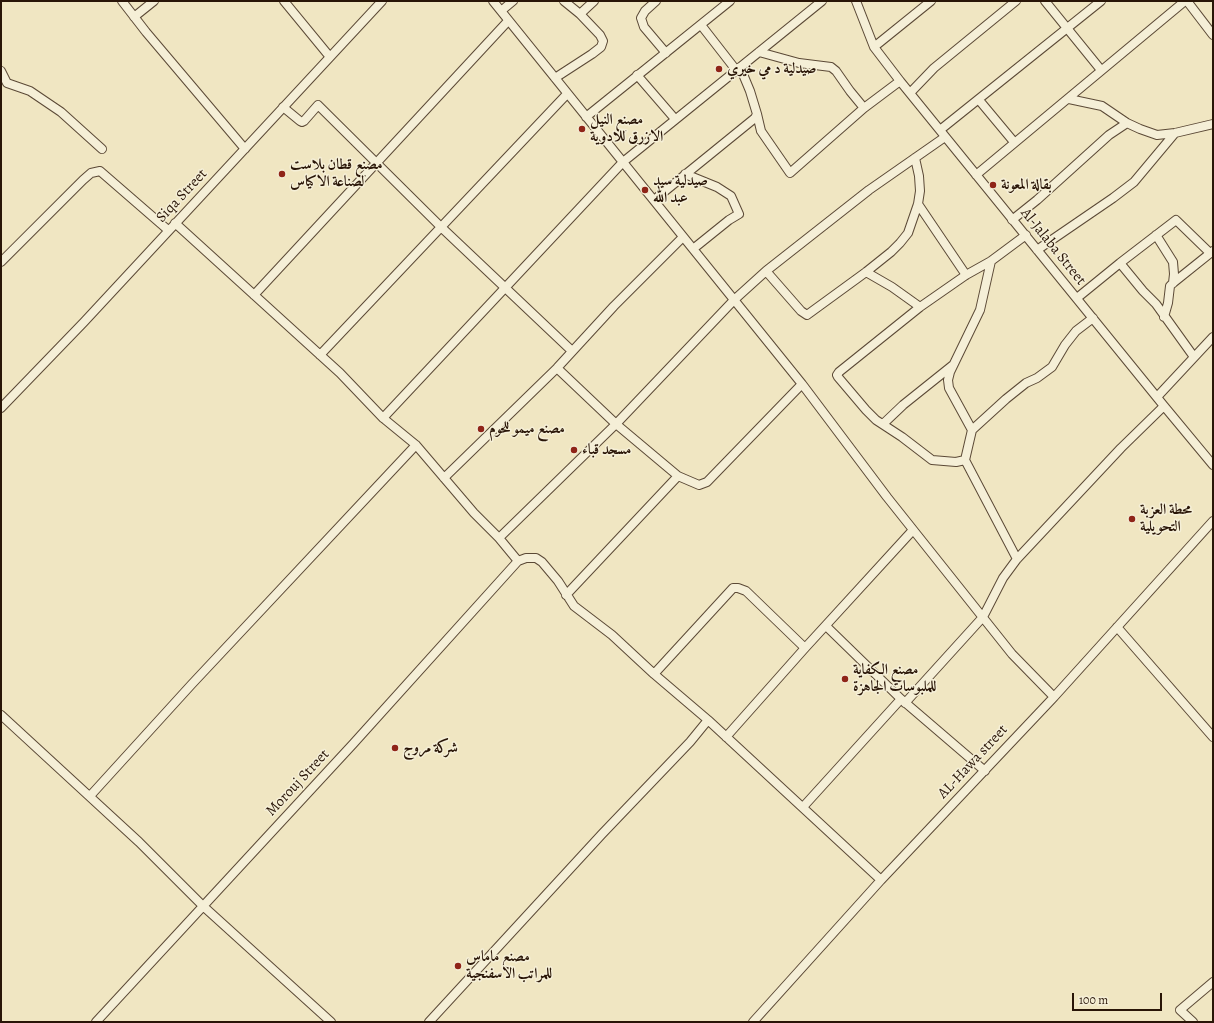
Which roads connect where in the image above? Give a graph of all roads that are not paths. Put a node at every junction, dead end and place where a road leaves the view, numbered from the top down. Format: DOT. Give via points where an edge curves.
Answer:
graph roads {
  1 [pos="122,1"];
  2 [pos="154,1"];
  3 [pos="284,1"];
  4 [pos="382,1"];
  5 [pos="493,1"];
  6 [pos="513,1"];
  7 [pos="564,1"];
  8 [pos="594,1"];
  9 [pos="656,1"];
  10 [pos="730,1"];
  11 [pos="821,1"];
  12 [pos="856,1"];
  13 [pos="931,1"];
  14 [pos="1016,1"];
  15 [pos="1045,1"];
  16 [pos="1101,1"];
  17 [pos="1186,1"];
  18 [pos="501,11"];
  19 [pos="580,14"];
  20 [pos="134,17"];
  21 [pos="508,20"];
  22 [pos="700,25"];
  23 [pos="1067,28"];
  24 [pos="1213,35"];
  25 [pos="874,48"];
  26 [pos="759,52"];
  27 [pos="666,53"];
  28 [pos="330,57"];
  29 [pos="738,69"];
  30 [pos="1101,70"];
  31 [pos="1,71"];
  32 [pos="637,75"];
  33 [pos="555,78"];
  34 [pos="900,81"];
  35 [pos="910,93"];
  36 [pos="567,94"];
  37 [pos="1069,99"];
  38 [pos="979,100"];
  39 [pos="283,107"];
  40 [pos="864,108"];
  41 [pos="758,114"];
  42 [pos="586,117"];
  43 [pos="675,119"];
  44 [pos="1127,123"];
  45 [pos="1213,124"];
  46 [pos="1175,133"];
  47 [pos="942,134"];
  48 [pos="1014,142"];
  49 [pos="245,148"];
  50 [pos="102,149"];
  51 [pos="915,158"];
  52 [pos="622,162"];
  53 [pos="376,164"];
  54 [pos="685,174"];
  55 [pos="976,176"];
  56 [pos="654,200"];
  57 [pos="918,204"];
  58 [pos="1012,220"];
  59 [pos="175,223"];
  60 [pos="441,227"];
  61 [pos="168,230"];
  62 [pos="1026,235"];
  63 [pos="1156,235"];
  64 [pos="683,237"];
  65 [pos="693,249"];
  66 [pos="1037,250"];
  67 [pos="1211,252"];
  68 [pos="991,261"];
  69 [pos="1,262"];
  70 [pos="1120,263"];
  71 [pos="766,272"];
  72 [pos="866,272"];
  73 [pos="966,275"];
  74 [pos="1173,283"];
  75 [pos="504,288"];
  76 [pos="254,295"];
  77 [pos="1077,298"];
  78 [pos="734,300"];
  79 [pos="920,307"];
  80 [pos="1164,317"];
  81 [pos="1093,318"];
  82 [pos="1213,337"];
  83 [pos="572,351"];
  84 [pos="320,355"];
  85 [pos="1194,357"];
  86 [pos="955,364"];
  87 [pos="557,368"];
  88 [pos="802,384"];
  89 [pos="1157,397"];
  90 [pos="1164,406"];
  91 [pos="1,408"];
  92 [pos="383,418"];
  93 [pos="616,424"];
  94 [pos="883,424"];
  95 [pos="972,430"];
  96 [pos="416,445"];
  97 [pos="965,460"];
  98 [pos="1213,465"];
  99 [pos="678,476"];
  100 [pos="444,478"];
  101 [pos="1213,521"];
  102 [pos="913,530"];
  103 [pos="499,538"];
  104 [pos="1017,560"];
  105 [pos="518,561"];
  106 [pos="566,595"];
  107 [pos="983,617"];
  108 [pos="826,626"];
  109 [pos="1117,626"];
  110 [pos="805,648"];
  111 [pos="654,674"];
  112 [pos="1054,696"];
  113 [pos="903,701"];
  114 [pos="1,715"];
  115 [pos="708,720"];
  116 [pos="1213,736"];
  117 [pos="726,737"];
  118 [pos="985,771"];
  119 [pos="90,796"];
  120 [pos="803,807"];
  121 [pos="881,880"];
  122 [pos="203,906"];
  123 [pos="1213,982"];
  124 [pos="96,1022"];
  125 [pos="331,1022"];
  126 [pos="429,1022"];
  127 [pos="753,1022"];
  128 [pos="1192,1022"];
  1 -- 20 [label="street"];
  2 -- 20 [label="street"];
  3 -- 28 [label="street"];
  4 -- 28 [label="street, Siqa Street"];
  5 -- 18 [label="street"];
  6 -- 18 [label="street"];
  7 -- 19 [label="street"];
  8 -- 19 [label="street"];
  9 -- 27 [label="street" via="641,18 644,28"];
  10 -- 22 [label="street"];
  11 -- 26 [label="street"];
  12 -- 25 [label="street, Al-Jalaba Street"];
  13 -- 25 [label="street"];
  14 -- 35 [label="street" via="934,68"];
  15 -- 23 [label="street"];
  16 -- 23 [label="street"];
  17 -- 24 [label="street"];
  17 -- 30 [label="street"];
  18 -- 21 [label="street"];
  19 -- 33 [label="street" via="600,35 603,45"];
  20 -- 49 [label="street"];
  21 -- 33 [label="street"];
  21 -- 53 [label="street"];
  22 -- 27 [label="street"];
  22 -- 29 [label="street"];
  23 -- 30 [label="street"];
  23 -- 38 [label="street"];
  25 -- 34 [label="street, Al-Jalaba Street"];
  26 -- 29 [label="street"];
  26 -- 40 [label="street" via="831,67"];
  27 -- 32 [label="street"];
  28 -- 39 [label="street, Siqa Street"];
  29 -- 41 [label="street" via="750,91"];
  29 -- 43 [label="street"];
  30 -- 37 [label="street"];
  31 -- 50 [label="street" via="7,83 30,91 60,112"];
  32 -- 42 [label="street"];
  32 -- 43 [label="street"];
  33 -- 36 [label="street"];
  34 -- 35 [label="street, Al-Jalaba Street"];
  34 -- 40 [label="street"];
  35 -- 47 [label="street, Al-Jalaba Street"];
  36 -- 42 [label="street"];
  36 -- 60 [label="street"];
  37 -- 44 [label="street" via="1102,106"];
  37 -- 48 [label="street"];
  38 -- 47 [label="street"];
  38 -- 48 [label="street"];
  39 -- 49 [label="street, Siqa Street"];
  39 -- 53 [label="street" via="302,122 318,105"];
  40 -- 41 [label="street" via="790,173 761,131"];
  41 -- 54 [label="street"];
  42 -- 52 [label="street"];
  43 -- 52 [label="street"];
  44 -- 46 [label="street" via="1157,135"];
  44 -- 58 [label="street" via="1109,134"];
  45 -- 46 [label="street"];
  46 -- 66 [label="street" via="1134,182"];
  47 -- 51 [label="street"];
  47 -- 55 [label="street, Al-Jalaba Street"];
  48 -- 55 [label="street"];
  49 -- 59 [label="street, Siqa Street"];
  51 -- 57 [label="street" via="920,191"];
  51 -- 71 [label="street" via="869,190"];
  52 -- 56 [label="street"];
  52 -- 75 [label="street"];
  53 -- 60 [label="street"];
  53 -- 76 [label="street"];
  54 -- 56 [label="street"];
  54 -- 65 [label="street" via="717,187 730,196 739,214"];
  55 -- 58 [label="street, Al-Jalaba Street"];
  56 -- 64 [label="street"];
  57 -- 72 [label="street" via="908,233 891,252"];
  57 -- 73 [label="street"];
  58 -- 62 [label="street, Al-Jalaba Street"];
  59 -- 61 [label="street, Siqa Street"];
  59 -- 76 [label="street"];
  60 -- 75 [label="street"];
  60 -- 84 [label="street"];
  61 -- 69 [label="street" via="100,171 91,173 83,180"];
  61 -- 91 [label="street, Siqa Street"];
  62 -- 66 [label="street, Al-Jalaba Street"];
  62 -- 68 [label="street"];
  63 -- 67 [label="street" via="1176,220"];
  63 -- 70 [label="street"];
  63 -- 74 [label="street" via="1173,262"];
  64 -- 65 [label="street"];
  64 -- 83 [label="street"];
  65 -- 78 [label="street"];
  66 -- 77 [label="street, Al-Jalaba Street"];
  67 -- 74 [label="street"];
  68 -- 73 [label="street"];
  68 -- 86 [label="street" via="980,310"];
  70 -- 77 [label="street"];
  70 -- 80 [label="street" via="1156,304"];
  71 -- 72 [label="street" via="807,315"];
  71 -- 78 [label="street"];
  72 -- 79 [label="street"];
  73 -- 79 [label="street"];
  74 -- 80 [label="street" via="1170,286"];
  75 -- 83 [label="street"];
  75 -- 92 [label="street"];
  76 -- 84 [label="street"];
  77 -- 81 [label="street, Al-Jalaba Street"];
  78 -- 88 [label="street"];
  78 -- 93 [label="street"];
  79 -- 94 [label="street" via="837,375 866,410"];
  80 -- 85 [label="street"];
  81 -- 89 [label="street, Al-Jalaba Street"];
  81 -- 95 [label="street" via="1076,331 1052,367 1006,398"];
  82 -- 85 [label="street"];
  83 -- 87 [label="street"];
  84 -- 92 [label="street"];
  85 -- 89 [label="street"];
  86 -- 94 [label="street"];
  86 -- 95 [label="street" via="948,380 949,388"];
  87 -- 93 [label="street"];
  87 -- 100 [label="street"];
  88 -- 99 [label="street" via="708,482 699,485"];
  88 -- 102 [label="street"];
  89 -- 90 [label="street, Al-Jalaba Street"];
  90 -- 98 [label="street, Al-Jalaba Street"];
  90 -- 104 [label="street" via="1120,448"];
  92 -- 96 [label="street"];
  93 -- 99 [label="street"];
  93 -- 103 [label="street"];
  94 -- 97 [label="street" via="932,460"];
  95 -- 97 [label="street"];
  96 -- 100 [label="street"];
  96 -- 119 [label="street"];
  97 -- 104 [label="street"];
  99 -- 106 [label="street"];
  100 -- 103 [label="street"];
  101 -- 109 [label="street, AL-Hawa street"];
  102 -- 107 [label="street"];
  102 -- 108 [label="street"];
  103 -- 105 [label="street"];
  104 -- 107 [label="street" via="1002,578"];
  105 -- 106 [label="street" via="536,558 542,562"];
  105 -- 122 [label="street, Morouj Street"];
  106 -- 111 [label="street" via="574,606 612,635"];
  107 -- 112 [label="street" via="1012,654"];
  107 -- 113 [label="street"];
  108 -- 110 [label="street"];
  108 -- 113 [label="street"];
  109 -- 112 [label="street, AL-Hawa street"];
  109 -- 116 [label="street"];
  110 -- 111 [label="street" via="746,591 733,588"];
  110 -- 117 [label="street"];
  111 -- 115 [label="street"];
  112 -- 118 [label="street, AL-Hawa street"];
  113 -- 118 [label="street"];
  113 -- 120 [label="street"];
  114 -- 119 [label="street"];
  115 -- 117 [label="street"];
  115 -- 126 [label="street"];
  117 -- 120 [label="street"];
  118 -- 121 [label="street, AL-Hawa street"];
  119 -- 122 [label="street"];
  120 -- 121 [label="street"];
  121 -- 127 [label="street, AL-Hawa street"];
  122 -- 124 [label="street, Morouj Street"];
  122 -- 125 [label="street"];
  123 -- 128 [label="street" via="1180,1010"];
}
